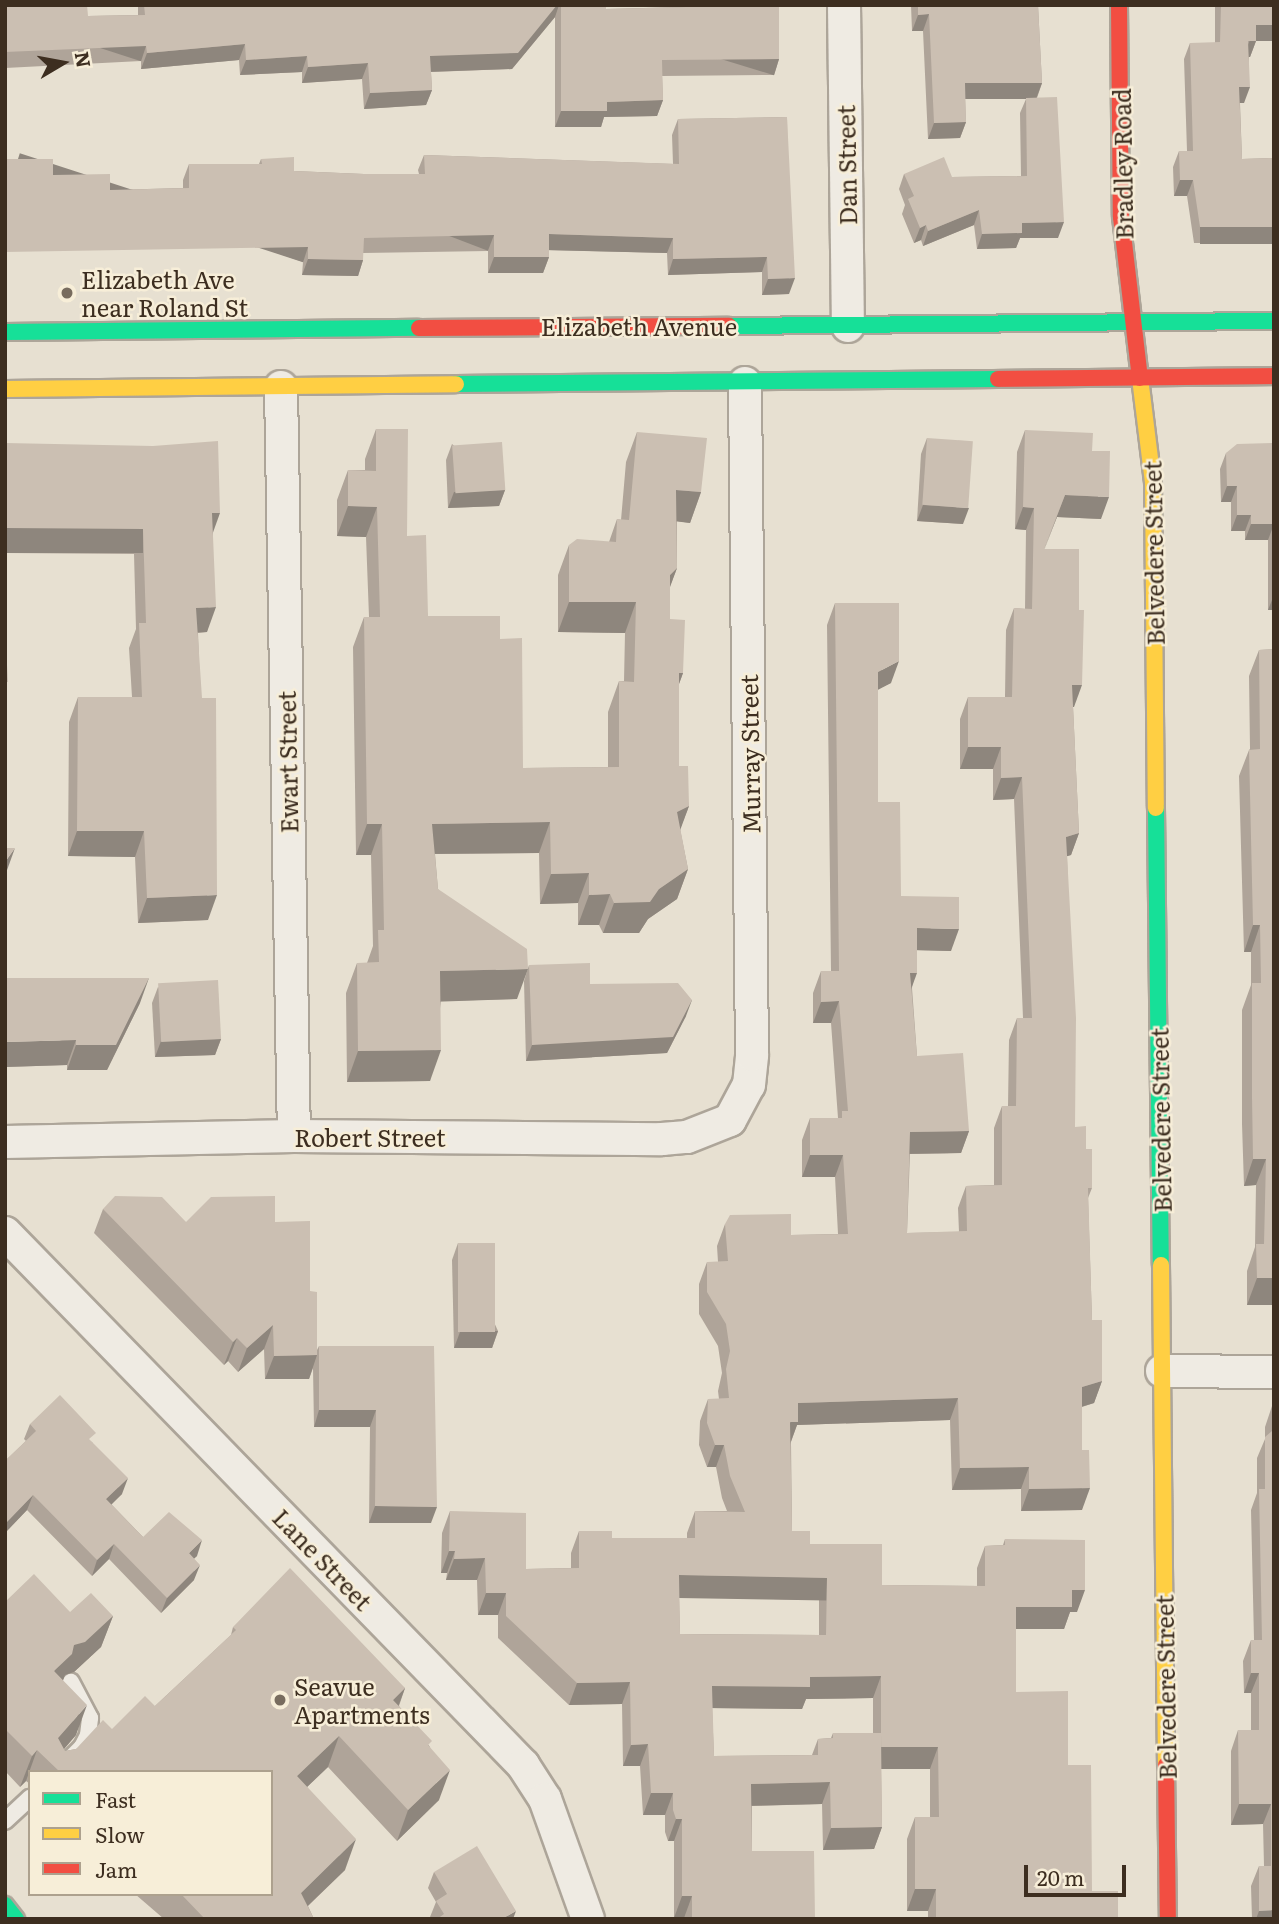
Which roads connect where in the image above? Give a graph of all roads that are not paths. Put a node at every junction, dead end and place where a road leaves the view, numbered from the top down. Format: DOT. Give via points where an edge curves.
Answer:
graph roads {
  1 [pos="844,5"];
  2 [pos="1119,5"];
  3 [pos="1274,321"];
  4 [pos="1133,323"];
  5 [pos="848,326"];
  6 [pos="5,332"];
  7 [pos="1274,376"];
  8 [pos="1140,379"];
  9 [pos="745,383"];
  10 [pos="281,387"];
  11 [pos="5,389"];
  12 [pos="730,1120"];
  13 [pos="294,1136"];
  14 [pos="5,1142"];
  15 [pos="5,1233"];
  16 [pos="1162,1371"];
  17 [pos="1274,1372"];
  18 [pos="71,1682"];
  19 [pos="59,1770"];
  20 [pos="28,1800"];
  21 [pos="5,1821"];
  22 [pos="5,1905"];
  23 [pos="16,1919"];
  24 [pos="588,1919"];
  25 [pos="1168,1919"];
  1 -- 5 [label="street, Dan Street"];
  2 -- 4 [label="main road, Bradley Road" via="1121,217"];
  3 -- 4 [label="main road, Elizabeth Avenue"];
  4 -- 5 [label="main road, Elizabeth Avenue"];
  4 -- 8 [label="main road, Belvedere Street"];
  5 -- 6 [label="main road, Elizabeth Avenue"];
  7 -- 8 [label="main road"];
  8 -- 9 [label="main road"];
  8 -- 16 [label="main road, Belvedere Street" via="1153,482"];
  9 -- 10 [label="main road"];
  9 -- 12 [label="street, Murray Street" via="752,1055 749,1085"];
  10 -- 11 [label="main road"];
  10 -- 13 [label="street, Ewart Street"];
  12 -- 13 [label="street, Robert Street" via="687,1137 662,1139"];
  13 -- 14 [label="street, Robert Street"];
  15 -- 24 [label="street, Lane Street" via="523,1765 545,1799"];
  16 -- 17 [label="street"];
  16 -- 25 [label="main road, Belvedere Street"];
  18 -- 19 [label="lane" via="90,1718 88,1735"];
  20 -- 21 [label="lane"];
  22 -- 23 [label="main road"];
}
